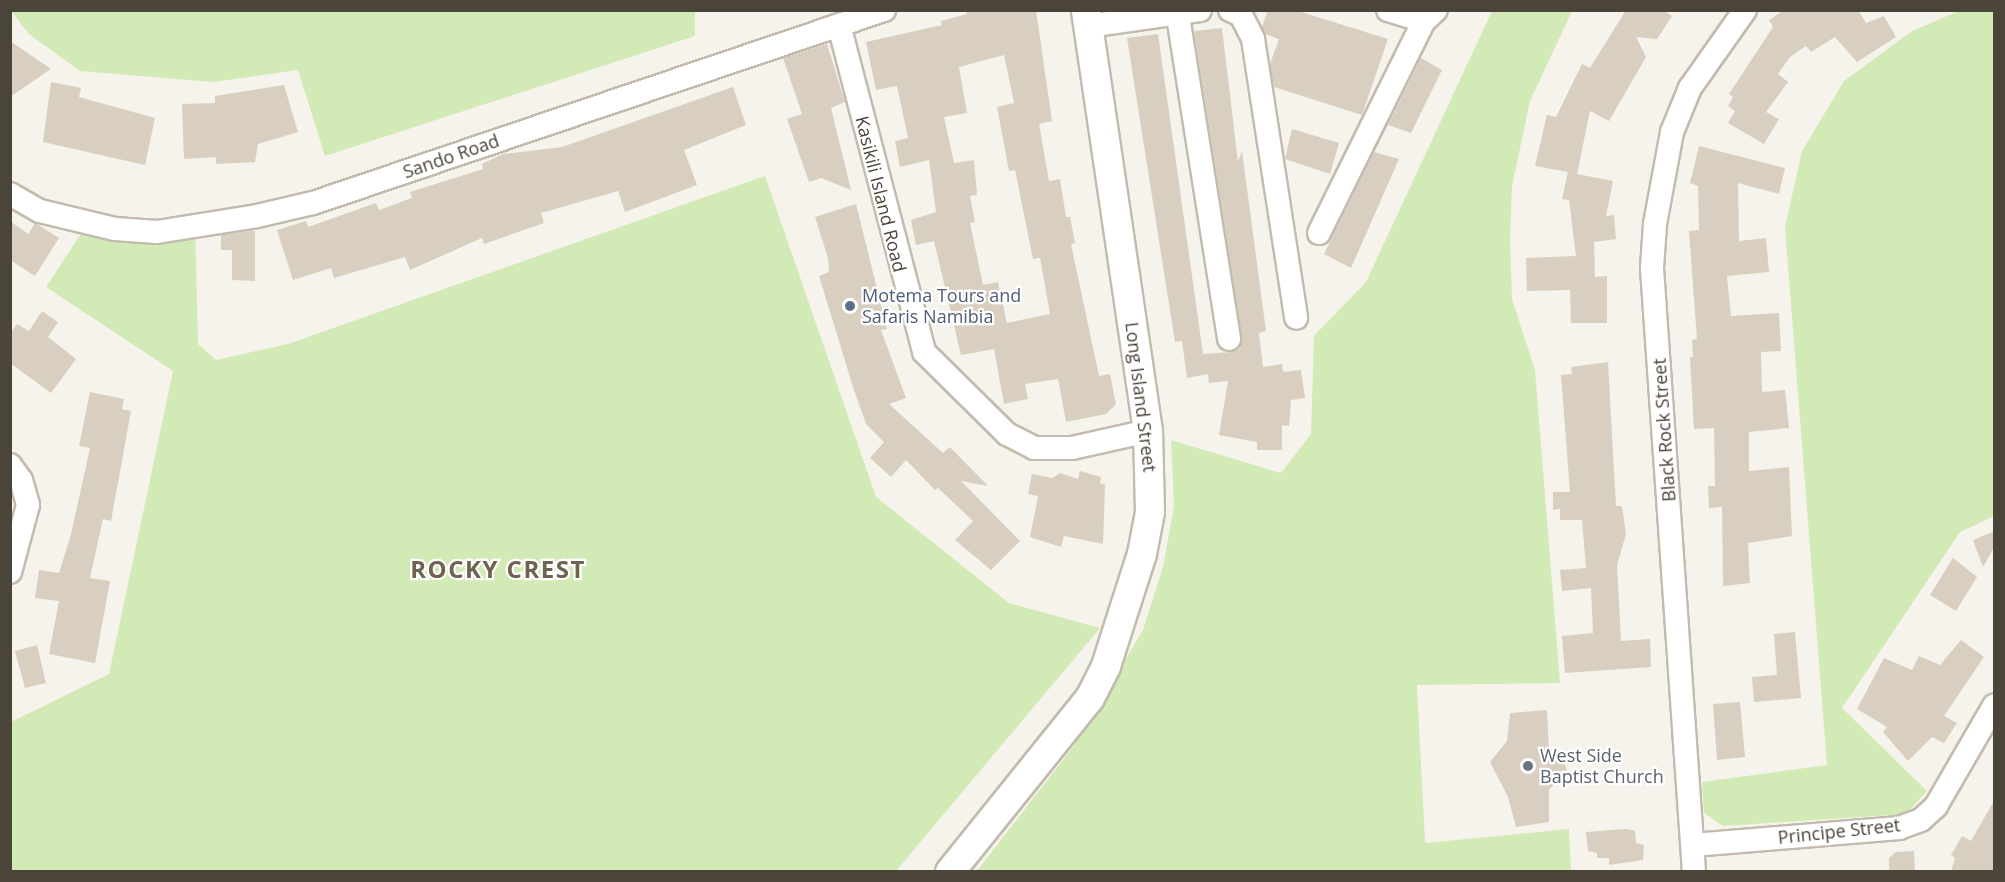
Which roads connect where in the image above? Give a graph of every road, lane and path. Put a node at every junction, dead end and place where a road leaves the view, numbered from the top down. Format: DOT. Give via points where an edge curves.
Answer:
graph roads {
  1 [pos="884,10"];
  2 [pos="1200,10"];
  3 [pos="1230,10"];
  4 [pos="1388,10"];
  5 [pos="1744,10"];
  6 [pos="1177,12"];
  7 [pos="1430,16"];
  8 [pos="1087,18"];
  9 [pos="839,25"];
  10 [pos="10,194"];
  11 [pos="1318,233"];
  12 [pos="1296,318"];
  13 [pos="1229,339"];
  14 [pos="1148,431"];
  15 [pos="10,465"];
  16 [pos="10,572"];
  17 [pos="1995,706"];
  18 [pos="1693,845"];
  19 [pos="950,872"];
  20 [pos="1694,872"];
  1 -- 9 [label="street, Sando Road"];
  2 -- 6 [label="street"];
  3 -- 12 [label="street" via="1241,15 1253,39"];
  4 -- 7 [label="street"];
  5 -- 18 [label="street, Black Rock Street" via="1690,88 1672,132 1655,224 1652,268"];
  6 -- 8 [label="street"];
  6 -- 13 [label="street"];
  7 -- 11 [label="street"];
  8 -- 14 [label="street, Long Island Street"];
  9 -- 10 [label="street, Sando Road" via="313,203 257,216 157,232 115,229 40,211"];
  9 -- 14 [label="street, Kasikili Island Road" via="914,326 929,359 1008,434 1034,448 1072,448"];
  14 -- 19 [label="street, Long Island Street" via="1150,512 1142,554 1106,666 1071,727"];
  15 -- 16 [label="street" via="21,480 28,506"];
  17 -- 18 [label="street, Principe Street" via="1936,806 1921,820 1899,828"];
  18 -- 20 [label="street, Black Rock Street"];
}
